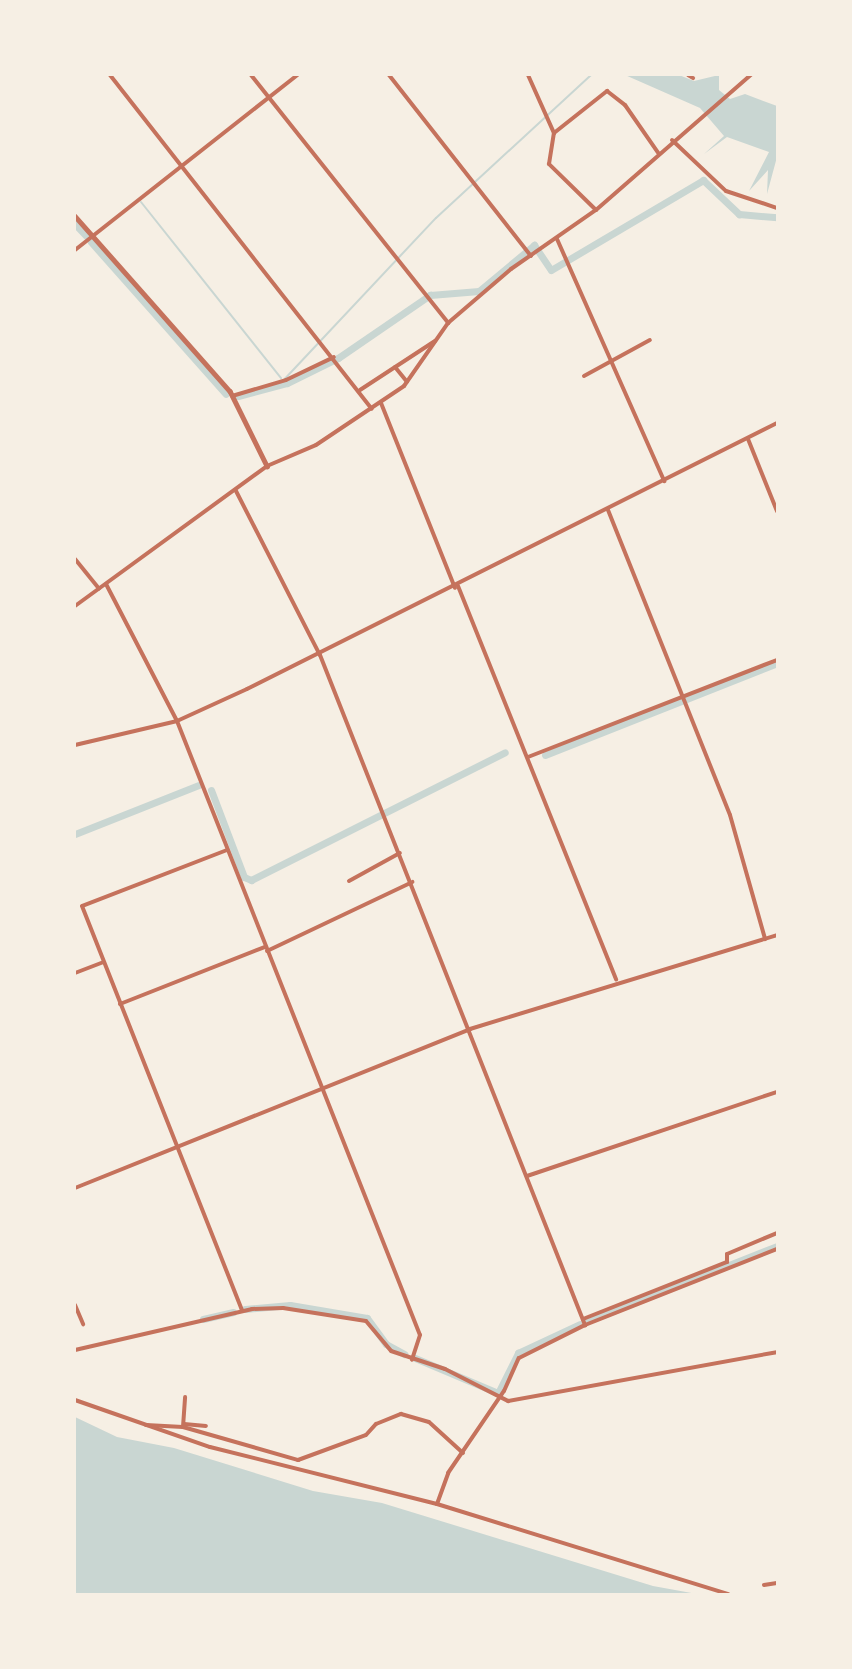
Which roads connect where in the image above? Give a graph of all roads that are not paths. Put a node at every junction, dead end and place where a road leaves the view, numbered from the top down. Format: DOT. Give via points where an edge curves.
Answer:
graph roads {
  1 [pos="110,75"];
  2 [pos="251,75"];
  3 [pos="297,75"];
  4 [pos="389,75"];
  5 [pos="528,75"];
  6 [pos="688,75"];
  7 [pos="751,75"];
  8 [pos="693,78"];
  9 [pos="268,98"];
  10 [pos="554,133"];
  11 [pos="672,140"];
  12 [pos="659,154"];
  13 [pos="182,165"];
  14 [pos="777,208"];
  15 [pos="596,210"];
  16 [pos="75,216"];
  17 [pos="93,236"];
  18 [pos="557,239"];
  19 [pos="75,250"];
  20 [pos="532,255"];
  21 [pos="448,323"];
  22 [pos="435,340"];
  23 [pos="650,340"];
  24 [pos="336,359"];
  25 [pos="610,359"];
  26 [pos="394,367"];
  27 [pos="584,376"];
  28 [pos="407,382"];
  29 [pos="360,390"];
  30 [pos="232,396"];
  31 [pos="381,404"];
  32 [pos="372,410"];
  33 [pos="777,423"];
  34 [pos="748,439"];
  35 [pos="267,466"];
  36 [pos="664,481"];
  37 [pos="236,491"];
  38 [pos="608,510"];
  39 [pos="777,511"];
  40 [pos="75,559"];
  41 [pos="106,584"];
  42 [pos="457,587"];
  43 [pos="99,589"];
  44 [pos="75,606"];
  45 [pos="320,655"];
  46 [pos="777,660"];
  47 [pos="684,699"];
  48 [pos="177,721"];
  49 [pos="75,745"];
  50 [pos="528,758"];
  51 [pos="227,850"];
  52 [pos="400,853"];
  53 [pos="349,880"];
  54 [pos="412,882"];
  55 [pos="777,935"];
  56 [pos="765,939"];
  57 [pos="266,949"];
  58 [pos="103,962"];
  59 [pos="75,973"];
  60 [pos="616,981"];
  61 [pos="120,1004"];
  62 [pos="470,1029"];
  63 [pos="321,1089"];
  64 [pos="777,1092"];
  65 [pos="177,1147"];
  66 [pos="527,1176"];
  67 [pos="75,1188"];
  68 [pos="777,1233"];
  69 [pos="777,1249"];
  70 [pos="75,1305"];
  71 [pos="243,1311"];
  72 [pos="583,1319"];
  73 [pos="83,1324"];
  74 [pos="585,1325"];
  75 [pos="75,1350"];
  76 [pos="777,1352"];
  77 [pos="412,1360"];
  78 [pos="184,1396"];
  79 [pos="498,1397"];
  80 [pos="75,1400"];
  81 [pos="144,1425"];
  82 [pos="183,1425"];
  83 [pos="206,1426"];
  84 [pos="463,1454"];
  85 [pos="437,1504"];
  86 [pos="777,1583"];
  87 [pos="764,1585"];
  88 [pos="728,1594"];
  1 -- 13 [label="street"];
  2 -- 9 [label="street"];
  3 -- 9 [label="street"];
  4 -- 20 [label="street"];
  5 -- 10 [label="street"];
  6 -- 8 [label="street"];
  7 -- 11 [label="street"];
  9 -- 13 [label="street"];
  9 -- 21 [label="street"];
  10 -- 12 [label="street" via="607,91 624,105"];
  10 -- 15 [label="street" via="549,164"];
  11 -- 12 [label="street"];
  11 -- 14 [label="street" via="726,191"];
  12 -- 15 [label="street"];
  13 -- 17 [label="street"];
  13 -- 24 [label="street"];
  15 -- 18 [label="street"];
  16 -- 17 [label="street"];
  17 -- 19 [label="street"];
  17 -- 30 [label="street"];
  18 -- 20 [label="street"];
  18 -- 25 [label="street"];
  20 -- 21 [label="street"];
  21 -- 22 [label="street"];
  22 -- 26 [label="street"];
  22 -- 28 [label="street"];
  23 -- 25 [label="street"];
  24 -- 29 [label="street"];
  24 -- 30 [label="street" via="286,380"];
  25 -- 27 [label="street"];
  25 -- 36 [label="street"];
  26 -- 28 [label="street"];
  26 -- 29 [label="street"];
  28 -- 31 [label="street"];
  29 -- 32 [label="street"];
  30 -- 35 [label="street"];
  31 -- 32 [label="street"];
  31 -- 42 [label="street"];
  32 -- 35 [label="street" via="316,445"];
  33 -- 34 [label="street"];
  34 -- 36 [label="street"];
  34 -- 39 [label="street"];
  35 -- 37 [label="street"];
  36 -- 38 [label="street"];
  37 -- 41 [label="street"];
  37 -- 45 [label="street"];
  38 -- 42 [label="street"];
  38 -- 47 [label="street"];
  40 -- 43 [label="street"];
  41 -- 43 [label="street"];
  41 -- 48 [label="street"];
  42 -- 45 [label="street"];
  42 -- 50 [label="street"];
  43 -- 44 [label="street"];
  45 -- 48 [label="street"];
  45 -- 52 [label="street"];
  46 -- 47 [label="street"];
  47 -- 50 [label="street"];
  47 -- 56 [label="street" via="730,815"];
  48 -- 49 [label="street"];
  48 -- 51 [label="street"];
  50 -- 60 [label="street"];
  51 -- 57 [label="street"];
  51 -- 58 [label="street" via="82,906"];
  52 -- 53 [label="street"];
  52 -- 54 [label="street"];
  54 -- 57 [label="street"];
  54 -- 62 [label="street"];
  55 -- 56 [label="street"];
  56 -- 60 [label="street"];
  57 -- 61 [label="street"];
  57 -- 63 [label="street"];
  58 -- 59 [label="street"];
  58 -- 61 [label="street"];
  60 -- 62 [label="street"];
  61 -- 65 [label="street"];
  62 -- 63 [label="street"];
  62 -- 66 [label="street"];
  63 -- 65 [label="street"];
  63 -- 77 [label="street" via="420,1335"];
  64 -- 66 [label="street"];
  65 -- 67 [label="street"];
  65 -- 71 [label="street"];
  66 -- 72 [label="street"];
  68 -- 72 [label="street" via="727,1254 727,1262"];
  69 -- 74 [label="street"];
  70 -- 73 [label="street"];
  71 -- 75 [label="street"];
  71 -- 77 [label="street" via="282,1308 366,1321 391,1351"];
  72 -- 74 [label="street"];
  74 -- 79 [label="street" via="519,1358"];
  76 -- 79 [label="street" via="508,1401"];
  77 -- 79 [label="street" via="445,1369"];
  78 -- 82 [label="street"];
  79 -- 84 [label="street"];
  80 -- 81 [label="street"];
  81 -- 82 [label="street"];
  81 -- 85 [label="street"];
  82 -- 83 [label="street"];
  82 -- 84 [label="street" via="298,1460 366,1435 376,1424 401,1414 429,1422"];
  84 -- 85 [label="street"];
  85 -- 88 [label="street"];
  86 -- 87 [label="street"];
}
